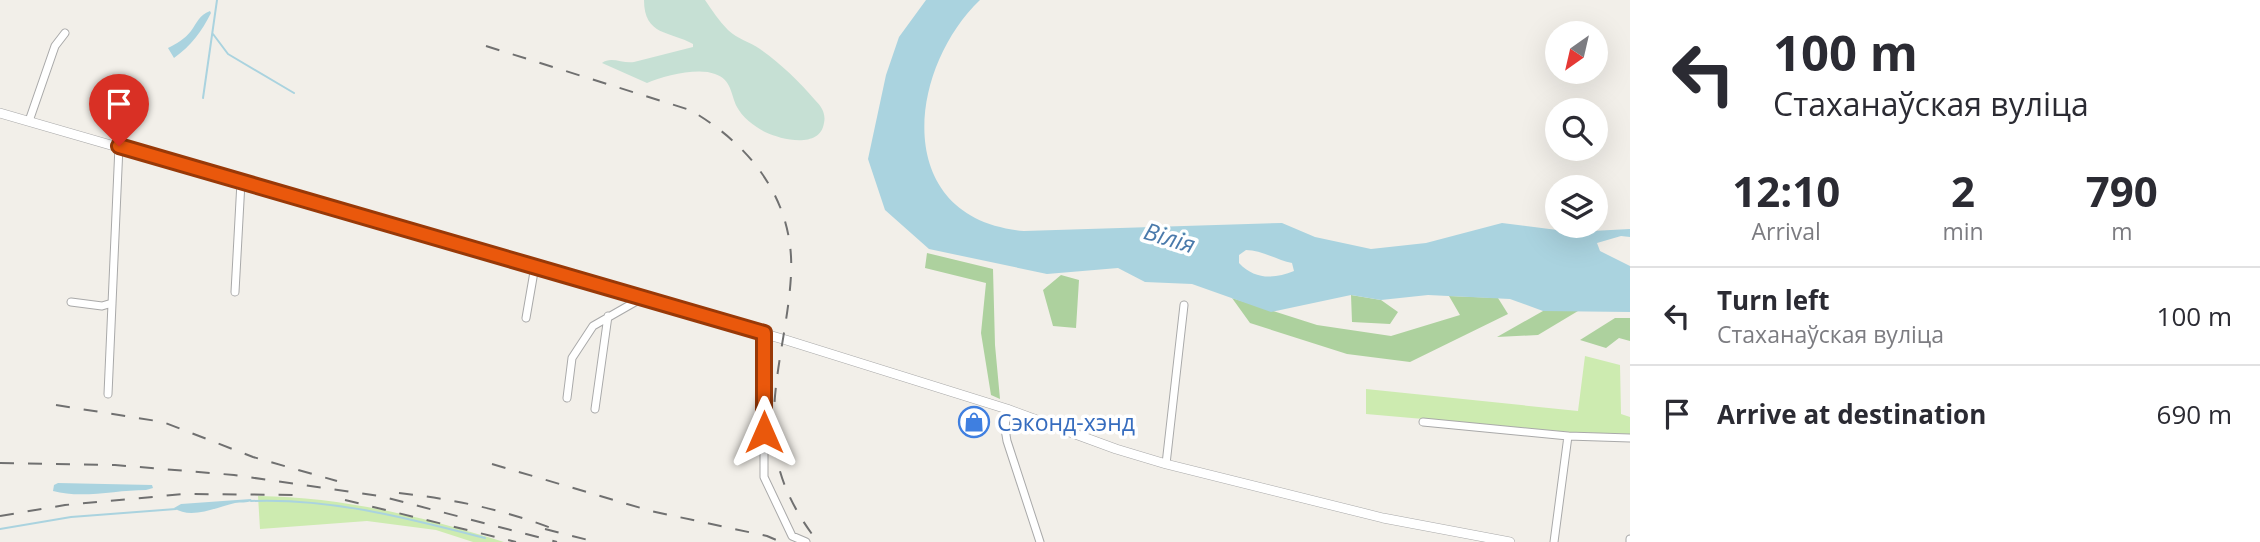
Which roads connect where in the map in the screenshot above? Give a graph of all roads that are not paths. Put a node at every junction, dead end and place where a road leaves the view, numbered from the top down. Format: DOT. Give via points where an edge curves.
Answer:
graph roads {
  1 [pos="65,33"];
  2 [pos="0,113"];
  3 [pos="29,121"];
  4 [pos="119,146"];
  5 [pos="241,182"];
  6 [pos="535,266"];
  7 [pos="235,292"];
  8 [pos="643,298"];
  9 [pos="71,302"];
  10 [pos="112,303"];
  11 [pos="1184,305"];
  12 [pos="608,316"];
  13 [pos="526,318"];
  14 [pos="764,333"];
  15 [pos="108,394"];
  16 [pos="567,398"];
  17 [pos="595,409"];
  18 [pos="1007,409"];
  19 [pos="1423,422"];
  20 [pos="1568,436"];
  21 [pos="1630,438"];
  22 [pos="1166,464"];
  23 [pos="1465,538"];
  24 [pos="806,542"];
  25 [pos="1040,542"];
  26 [pos="1510,542"];
  27 [pos="1554,542"];
  1 -- 3 [label="street" via="55,46"];
  2 -- 3 [label="street"];
  3 -- 4 [label="street"];
  4 -- 5 [label="street"];
  4 -- 10 [label="street"];
  5 -- 6 [label="street"];
  5 -- 7 [label="street"];
  6 -- 8 [label="street"];
  6 -- 13 [label="street"];
  8 -- 12 [label="street"];
  8 -- 14 [label="street"];
  9 -- 10 [label="street"];
  10 -- 15 [label="street"];
  11 -- 22 [label="street"];
  12 -- 16 [label="street" via="593,326 572,358"];
  12 -- 17 [label="street"];
  14 -- 18 [label="street"];
  14 -- 24 [label="street" via="764,477 792,536"];
  18 -- 22 [label="street"];
  18 -- 25 [label="street" via="1005,435"];
  19 -- 20 [label="street"];
  20 -- 21 [label="street"];
  20 -- 27 [label="street"];
  22 -- 23 [label="street"];
  23 -- 26 [label="street"];
}
